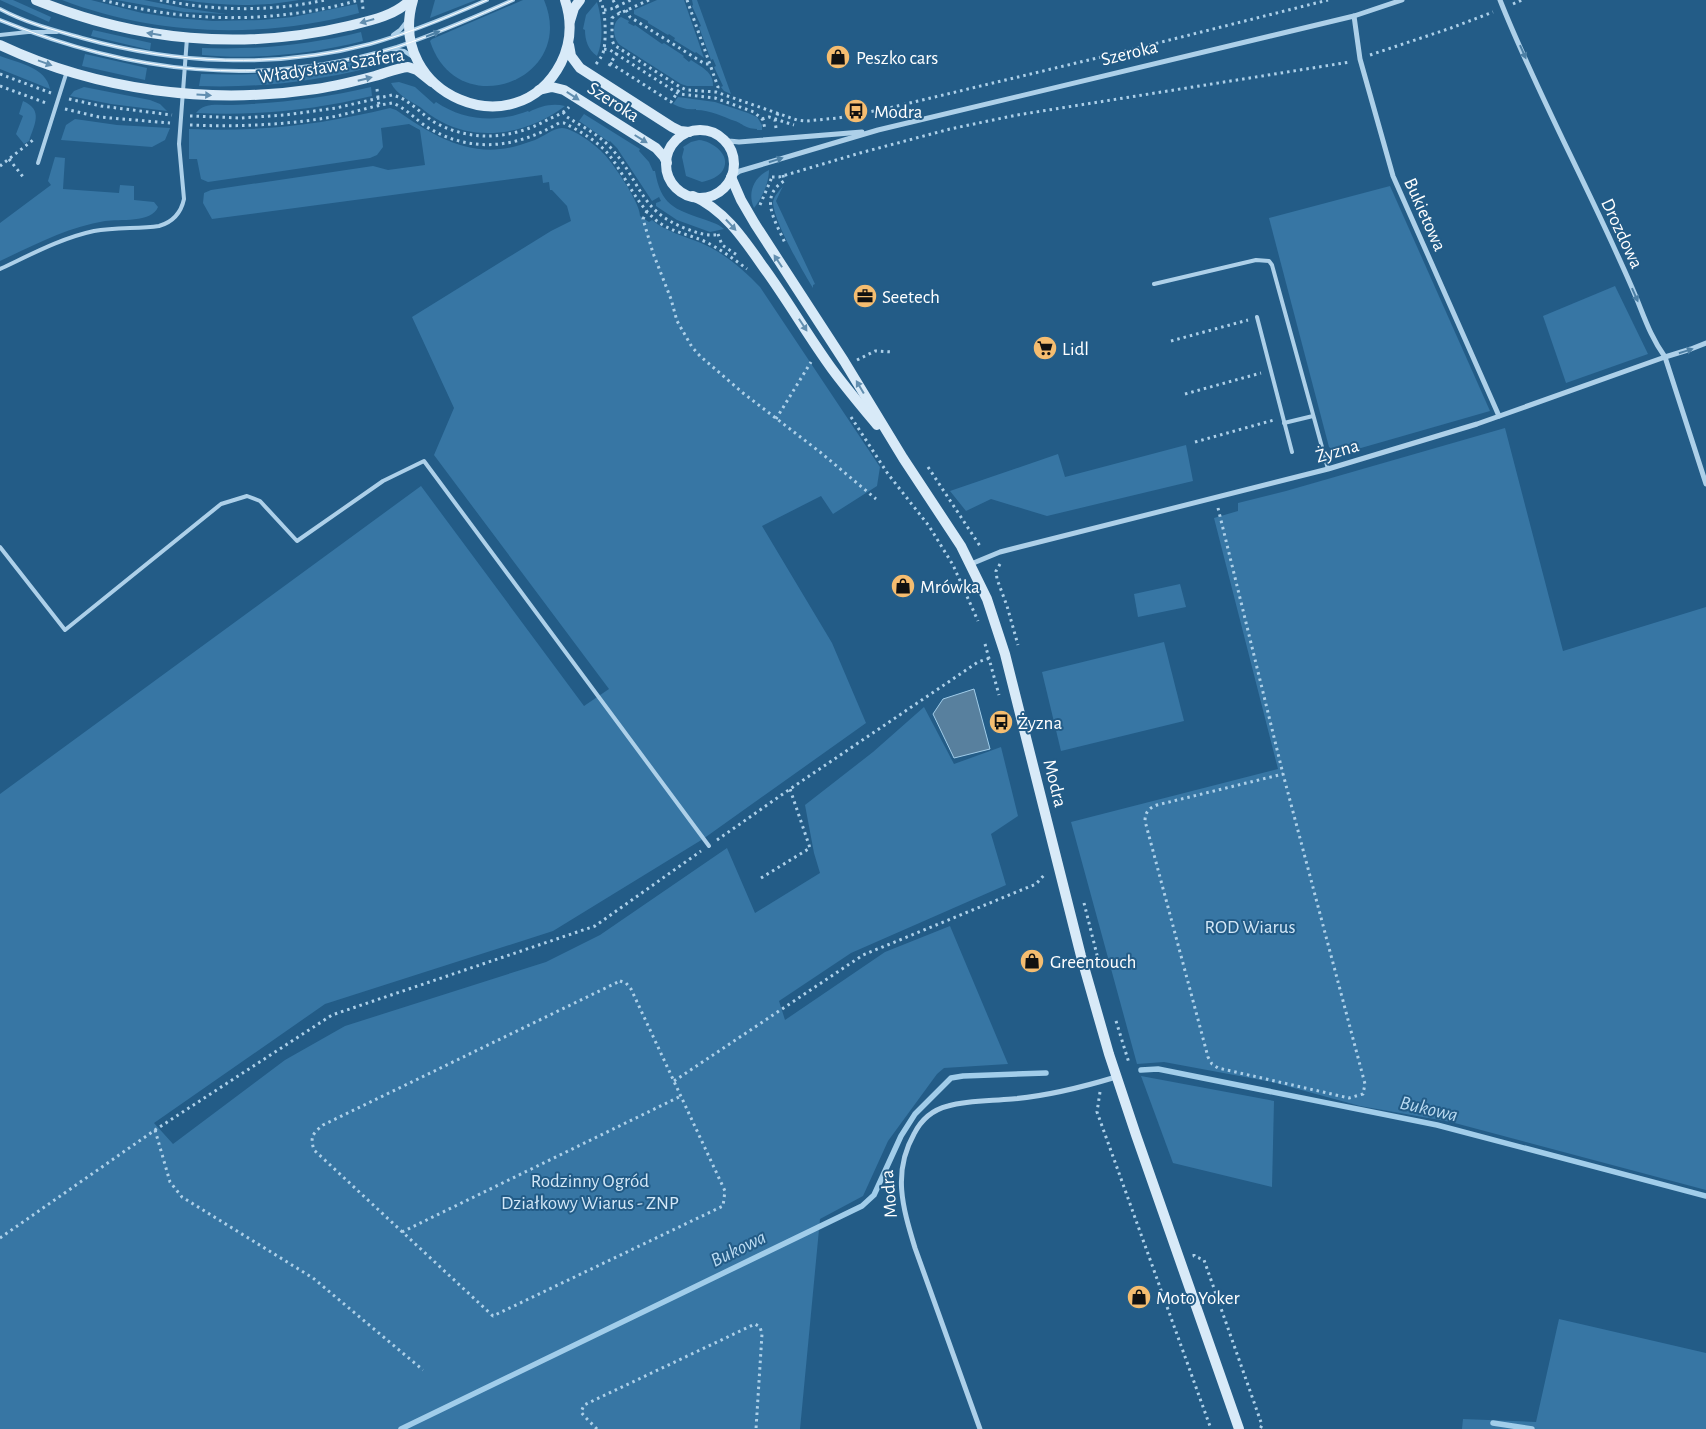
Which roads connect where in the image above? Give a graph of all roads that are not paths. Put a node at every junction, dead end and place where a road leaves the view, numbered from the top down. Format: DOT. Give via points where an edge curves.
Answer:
graph roads {
  1 [pos="36,0"];
  2 [pos="412,0"];
  3 [pos="487,0"];
  4 [pos="513,0"];
  5 [pos="580,0"];
  6 [pos="1402,0"];
  7 [pos="1500,0"];
  8 [pos="1392,2"];
  9 [pos="567,3"];
  10 [pos="0,9"];
  11 [pos="410,13"];
  12 [pos="1354,16"];
  13 [pos="0,20"];
  14 [pos="570,24"];
  15 [pos="31,32"];
  16 [pos="69,34"];
  17 [pos="0,35"];
  18 [pos="410,37"];
  19 [pos="187,38"];
  20 [pos="568,39"];
  21 [pos="384,40"];
  22 [pos="0,45"];
  23 [pos="387,49"];
  24 [pos="186,58"];
  25 [pos="418,64"];
  26 [pos="184,69"];
  27 [pos="67,71"];
  28 [pos="432,82"];
  29 [pos="533,93"];
  30 [pos="182,94"];
  31 [pos="689,132"];
  32 [pos="872,132"];
  33 [pos="721,137"];
  34 [pos="38,163"];
  35 [pos="667,163"];
  36 [pos="731,177"];
  37 [pos="693,196"];
  38 [pos="0,269"];
  39 [pos="1154,284"];
  40 [pos="1257,317"];
  41 [pos="1706,343"];
  42 [pos="1665,357"];
  43 [pos="1313,416"];
  44 [pos="1499,416"];
  45 [pos="1284,423"];
  46 [pos="1292,452"];
  47 [pos="903,458"];
  48 [pos="1328,469"];
  49 [pos="1706,484"];
  50 [pos="0,547"];
  51 [pos="970,564"];
  52 [pos="709,846"];
  53 [pos="1116,1077"];
  54 [pos="980,1429"];
  55 [pos="1239,1429"];
  19 -- 1 [label="street, Władysława Szafera, one-way" via="117,27"];
  2 -- 11 [label="street"];
  2 -- 19 [label="street, Władysława Szafera, one-way" via="392,13 322,31 246,40"];
  3 -- 18 [label="lane"];
  18 -- 4 [label="lane, one-way" via="454,26"];
  5 -- 14 [label="street"];
  6 -- 8 [label="street, Szeroka"];
  7 -- 42 [label="street, Drozdowa, one-way" via="1654,342"];
  8 -- 12 [label="street, Szeroka"];
  9 -- 14 [label="street"];
  10 -- 16 [label="lane"];
  11 -- 18 [label="street"];
  11 -- 21 [label="lane" via="405,25"];
  12 -- 32 [label="street, Szeroka"];
  12 -- 44 [label="street, Bukietowa" via="1360,59 1393,176"];
  13 -- 15 [label="lane"];
  14 -- 20 [label="street"];
  15 -- 16 [label="lane"];
  15 -- 17 [label="lane"];
  15 -- 26 [label="lane" via="106,55"];
  16 -- 24 [label="lane" via="120,48"];
  18 -- 21 [label="lane"];
  18 -- 23 [label="lane"];
  18 -- 25 [label="street"];
  19 -- 24 [label="lane"];
  20 -- 29 [label="street" via="565,53 554,73"];
  20 -- 31 [label="street, Szeroka" via="571,56 580,68 676,129"];
  21 -- 24 [label="lane" via="280,59"];
  22 -- 27 [label="street, Władysława Szafera, one-way"];
  23 -- 25 [label="lane" via="406,52"];
  23 -- 26 [label="lane" via="341,61 289,68"];
  24 -- 26 [label="lane"];
  25 -- 28 [label="street"];
  26 -- 30 [label="lane"];
  27 -- 30 [label="street, Władysława Szafera" via="118,84"];
  27 -- 34 [label="lane"];
  28 -- 29 [label="street" via="449,96 477,106 506,105"];
  30 -- 28 [label="street, Władysława Szafera, one-way" via="298,92 408,67"];
  29 -- 35 [label="street, Szeroka, one-way" via="549,87 564,90 654,147"];
  30 -- 38 [label="lane" via="179,150 184,195 182,207 175,217 160,226 80,235"];
  31 -- 33 [label="street" via="708,131"];
  31 -- 35 [label="street" via="674,143"];
  32 -- 33 [label="street, Szeroka" via="739,142"];
  36 -- 32 [label="street, Szeroka, one-way" via="740,171"];
  33 -- 36 [label="street" via="733,157"];
  35 -- 37 [label="street" via="673,184"];
  36 -- 37 [label="street" via="716,193"];
  47 -- 36 [label="street, Modra, one-way" via="754,224"];
  37 -- 47 [label="street, Modra, one-way" via="720,214 743,239 832,369"];
  39 -- 43 [label="lane" via="1256,260 1268,261 1272,265"];
  40 -- 45 [label="lane"];
  42 -- 41 [label="street, Żyzna, one-way"];
  42 -- 44 [label="street, Żyzna"];
  42 -- 49 [label="street, Drozdowa"];
  43 -- 45 [label="lane"];
  43 -- 48 [label="lane"];
  44 -- 48 [label="street, Żyzna"];
  45 -- 46 [label="lane"];
  47 -- 51 [label="street, Modra"];
  48 -- 51 [label="street, Żyzna" via="1000,552"];
  50 -- 52 [label="lane" via="65,630 221,504 247,496 260,500 297,541 383,481 424,461"];
  51 -- 53 [label="street, Modra" via="987,599 1005,654 1081,956"];
  53 -- 54 [label="street, Modra" via="1028,1097 947,1106 924,1119 903,1157 901,1178 915,1248"];
  53 -- 55 [label="street, Modra"];
}
